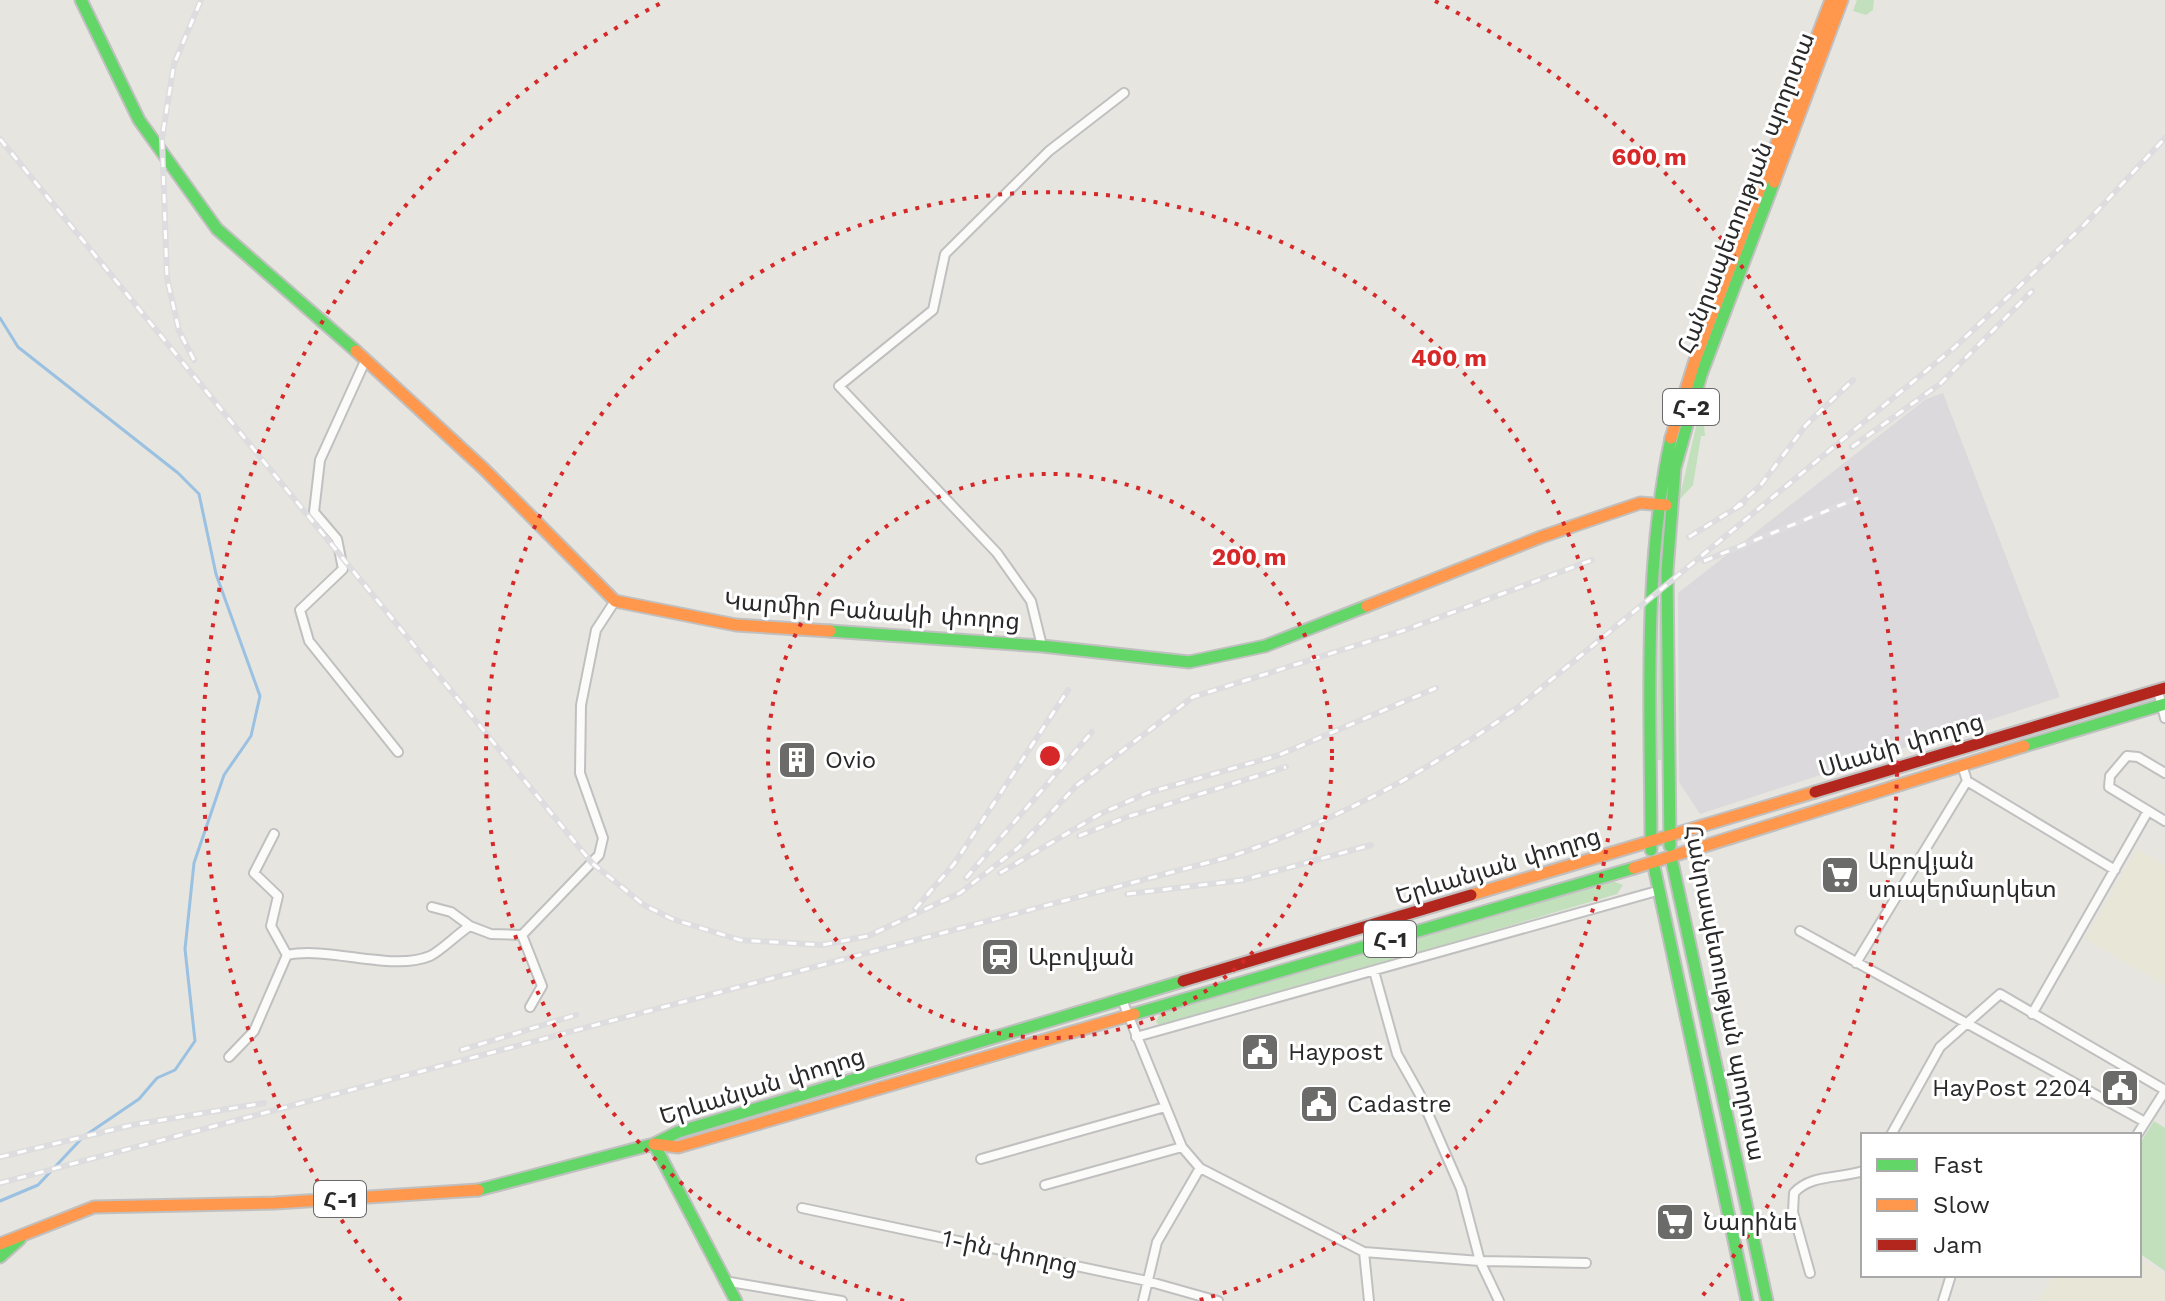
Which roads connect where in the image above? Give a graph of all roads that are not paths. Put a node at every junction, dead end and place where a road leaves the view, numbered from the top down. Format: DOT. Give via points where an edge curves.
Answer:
graph roads {
  1 [pos="81,0"];
  2 [pos="1831,0"];
  3 [pos="1842,0"];
  4 [pos="1124,93"];
  5 [pos="366,359"];
  6 [pos="1657,503"];
  7 [pos="1671,506"];
  8 [pos="615,601"];
  9 [pos="1042,646"];
  10 [pos="2161,690"];
  11 [pos="2163,704"];
  12 [pos="2165,718"];
  13 [pos="398,752"];
  14 [pos="1962,765"];
  15 [pos="2165,773"];
  16 [pos="1967,781"];
  17 [pos="2148,811"];
  18 [pos="2165,821"];
  19 [pos="274,834"];
  20 [pos="1669,839"];
  21 [pos="1650,844"];
  22 [pos="1671,857"];
  23 [pos="1653,862"];
  24 [pos="2115,870"];
  25 [pos="1657,891"];
  26 [pos="432,907"];
  27 [pos="470,926"];
  28 [pos="1800,931"];
  29 [pos="522,935"];
  30 [pos="287,955"];
  31 [pos="1856,963"];
  32 [pos="1374,971"];
  33 [pos="1123,1002"];
  34 [pos="530,1007"];
  35 [pos="2032,1014"];
  36 [pos="1128,1017"];
  37 [pos="1966,1025"];
  38 [pos="1136,1037"];
  39 [pos="229,1057"];
  40 [pos="2165,1090"];
  41 [pos="1165,1107"];
  42 [pos="2145,1122"];
  43 [pos="1892,1133"];
  44 [pos="2138,1133"];
  45 [pos="654,1144"];
  46 [pos="1182,1147"];
  47 [pos="981,1159"];
  48 [pos="1200,1168"];
  49 [pos="1861,1172"];
  50 [pos="1045,1185"];
  51 [pos="802,1208"];
  52 [pos="25,1234"];
  53 [pos="0,1244"];
  54 [pos="1364,1252"];
  55 [pos="0,1257"];
  56 [pos="1480,1261"];
  57 [pos="1586,1263"];
  58 [pos="1810,1273"];
  59 [pos="1950,1277"];
  60 [pos="724,1281"];
  61 [pos="1147,1281"];
  62 [pos="736,1301"];
  63 [pos="842,1301"];
  64 [pos="1143,1301"];
  65 [pos="1218,1301"];
  66 [pos="1369,1301"];
  67 [pos="1499,1301"];
  68 [pos="1747,1301"];
  69 [pos="1767,1301"];
  70 [pos="1943,1301"];
  1 -- 5 [label="main road" via="139,120 217,229"];
  2 -- 6 [label="main road, Հ-2" via="1696,357"];
  3 -- 7 [label="main road, Հանրապետության պողոտա / Հ-2" via="1701,375 1675,468"];
  4 -- 9 [label="street" via="1049,151 945,254 933,310 839,386 997,553 1031,601"];
  5 -- 8 [label="main road"];
  5 -- 13 [label="street" via="320,460 314,512 337,539 343,569 300,610 309,641"];
  6 -- 7 [label="main road, Կարմիր Բանակի փողոց"];
  6 -- 9 [label="main road, Կարմիր Բանակի փողոց" via="1640,503 1541,537 1265,646 1189,662"];
  6 -- 21 [label="main road, Հանրապետության պողոտա / Հ-2" via="1651,596"];
  7 -- 20 [label="main road, Հանրապետության պողոտա / Հ-2"];
  8 -- 9 [label="main road, Կարմիր Բանակի փողոց" via="736,625"];
  8 -- 29 [label="street" via="596,630 581,705 580,773 603,838 599,855"];
  10 -- 11 [label="street"];
  10 -- 20 [label="main road, Սևանի փողոց / Հ-1"];
  11 -- 12 [label="street"];
  11 -- 14 [label="main road, Սևանի փողոց / Հ-1"];
  14 -- 16 [label="street"];
  14 -- 22 [label="main road, Սևանի փողոց / Հ-1"];
  15 -- 17 [label="street" via="2127,756 2110,776 2109,787"];
  16 -- 24 [label="street"];
  16 -- 31 [label="street"];
  17 -- 18 [label="street"];
  17 -- 24 [label="street"];
  19 -- 30 [label="street" via="254,873 278,896 271,926"];
  20 -- 21 [label="main road, Սևանի փողոց / Հ-1"];
  20 -- 22 [label="main road, Հանրապետության պողոտա / Հ-2"];
  21 -- 23 [label="main road, Հանրապետության պողոտա / Հ-2"];
  21 -- 33 [label="main road, Երևանյան փողոց / Հ-1"];
  22 -- 23 [label="main road, Սևանի փողոց / Հ-1"];
  22 -- 69 [label="main road, Հանրապետության պողոտա"];
  23 -- 25 [label="main road, Հանրապետության պողոտա"];
  23 -- 36 [label="main road, Երևանյան փողոց / Հ-1"];
  24 -- 35 [label="street"];
  25 -- 32 [label="street"];
  25 -- 68 [label="main road, Հանրապետության պողոտա"];
  26 -- 27 [label="street" via="451,912"];
  27 -- 29 [label="street" via="491,934"];
  27 -- 30 [label="street" via="432,956 414,960 306,951"];
  28 -- 31 [label="street"];
  29 -- 34 [label="street" via="542,986"];
  30 -- 39 [label="street" via="254,1031"];
  31 -- 37 [label="street"];
  32 -- 38 [label="street"];
  32 -- 56 [label="street" via="1397,1054 1461,1189"];
  33 -- 36 [label="street"];
  33 -- 45 [label="main road, Երևանյան փողոց / Հ-1" via="678,1132"];
  35 -- 37 [label="street" via="2000,994"];
  35 -- 40 [label="street"];
  36 -- 38 [label="street"];
  36 -- 45 [label="main road, Երևանյան փողոց / Հ-1" via="678,1147"];
  37 -- 42 [label="street"];
  37 -- 43 [label="street" via="1940,1047"];
  38 -- 41 [label="street"];
  40 -- 42 [label="street"];
  41 -- 46 [label="street"];
  41 -- 47 [label="street"];
  42 -- 44 [label="street"];
  45 -- 52 [label="main road, Հ-1" via="469,1192 94,1207"];
  45 -- 60 [label="main road"];
  46 -- 48 [label="street"];
  46 -- 50 [label="street"];
  48 -- 54 [label="street"];
  48 -- 61 [label="street" via="1157,1242"];
  49 -- 58 [label="street" via="1809,1180 1794,1193 1793,1212"];
  51 -- 61 [label="street, 1-ին փողոց"];
  52 -- 53 [label="main road, Հ-1"];
  52 -- 55 [label="main road, Հ-1"];
  54 -- 56 [label="street"];
  54 -- 66 [label="street"];
  56 -- 57 [label="street"];
  56 -- 67 [label="street"];
  59 -- 70 [label="street"];
  60 -- 62 [label="main road"];
  60 -- 63 [label="street"];
  61 -- 64 [label="street"];
  61 -- 65 [label="street, 1-ին փողոց"];
}
